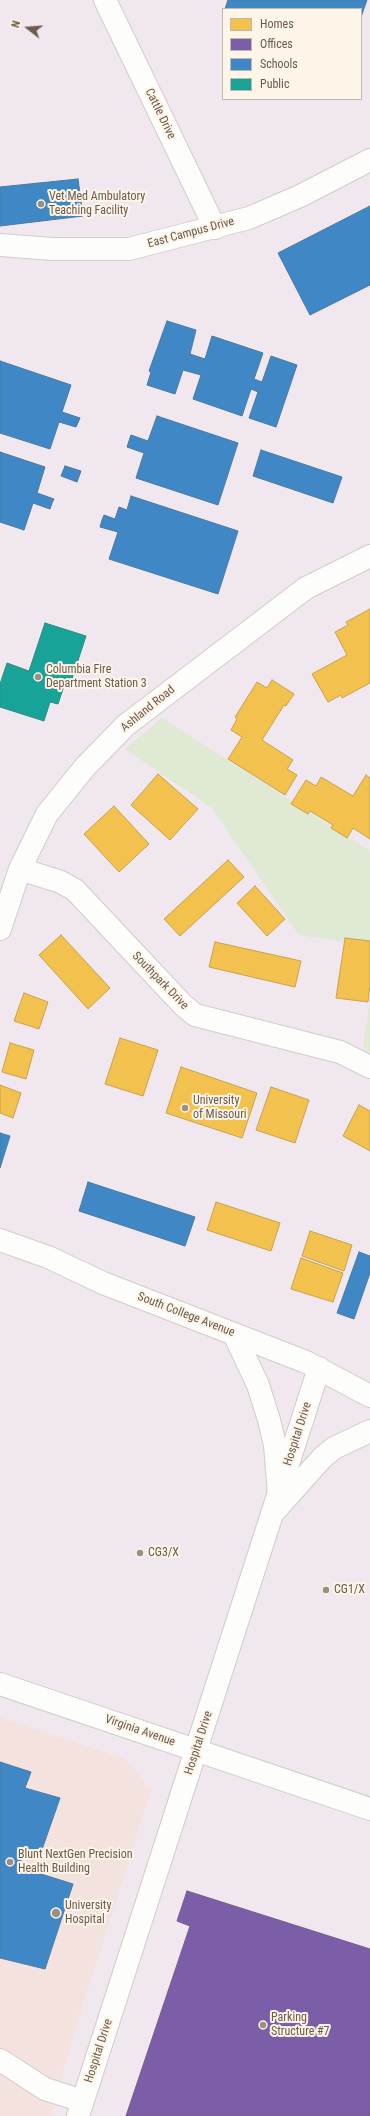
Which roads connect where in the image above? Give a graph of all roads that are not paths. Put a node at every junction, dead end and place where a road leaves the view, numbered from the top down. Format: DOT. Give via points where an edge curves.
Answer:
graph roads {
  1 [pos="105,0"];
  2 [pos="370,160"];
  3 [pos="215,228"];
  4 [pos="0,245"];
  5 [pos="370,556"];
  6 [pos="20,868"];
  7 [pos="0,929"];
  8 [pos="370,1067"];
  9 [pos="0,1240"];
  10 [pos="234,1334"];
  11 [pos="319,1368"];
  12 [pos="370,1396"];
  13 [pos="370,1431"];
  14 [pos="275,1504"];
  15 [pos="0,1684"];
  16 [pos="197,1751"];
  17 [pos="370,1809"];
  18 [pos="0,2060"];
  19 [pos="80,2108"];
  1 -- 3 [label="street, Cattle Drive"];
  2 -- 3 [label="street, East Campus Drive" via="300,196 248,218"];
  3 -- 4 [label="street, East Campus Drive" via="129,249 52,249"];
  5 -- 6 [label="street, Ashland Road" via="306,588 126,725 85,767 47,814"];
  6 -- 7 [label="street, Ashland Road"];
  6 -- 8 [label="street, Southpark Drive" via="62,882 75,890 194,1015 340,1052"];
  9 -- 10 [label="street, South College Avenue" via="48,1257 103,1283"];
  10 -- 11 [label="street, South College Avenue"];
  10 -- 14 [label="street" via="258,1385 269,1420 275,1445"];
  11 -- 12 [label="street, South College Avenue"];
  11 -- 14 [label="street, Hospital Drive"];
  13 -- 14 [label="street" via="334,1448"];
  14 -- 16 [label="street, Hospital Drive"];
  15 -- 16 [label="street, Virginia Avenue"];
  16 -- 17 [label="street, Virginia Avenue"];
  16 -- 19 [label="street, Hospital Drive"];
  18 -- 19 [label="street"];
}
